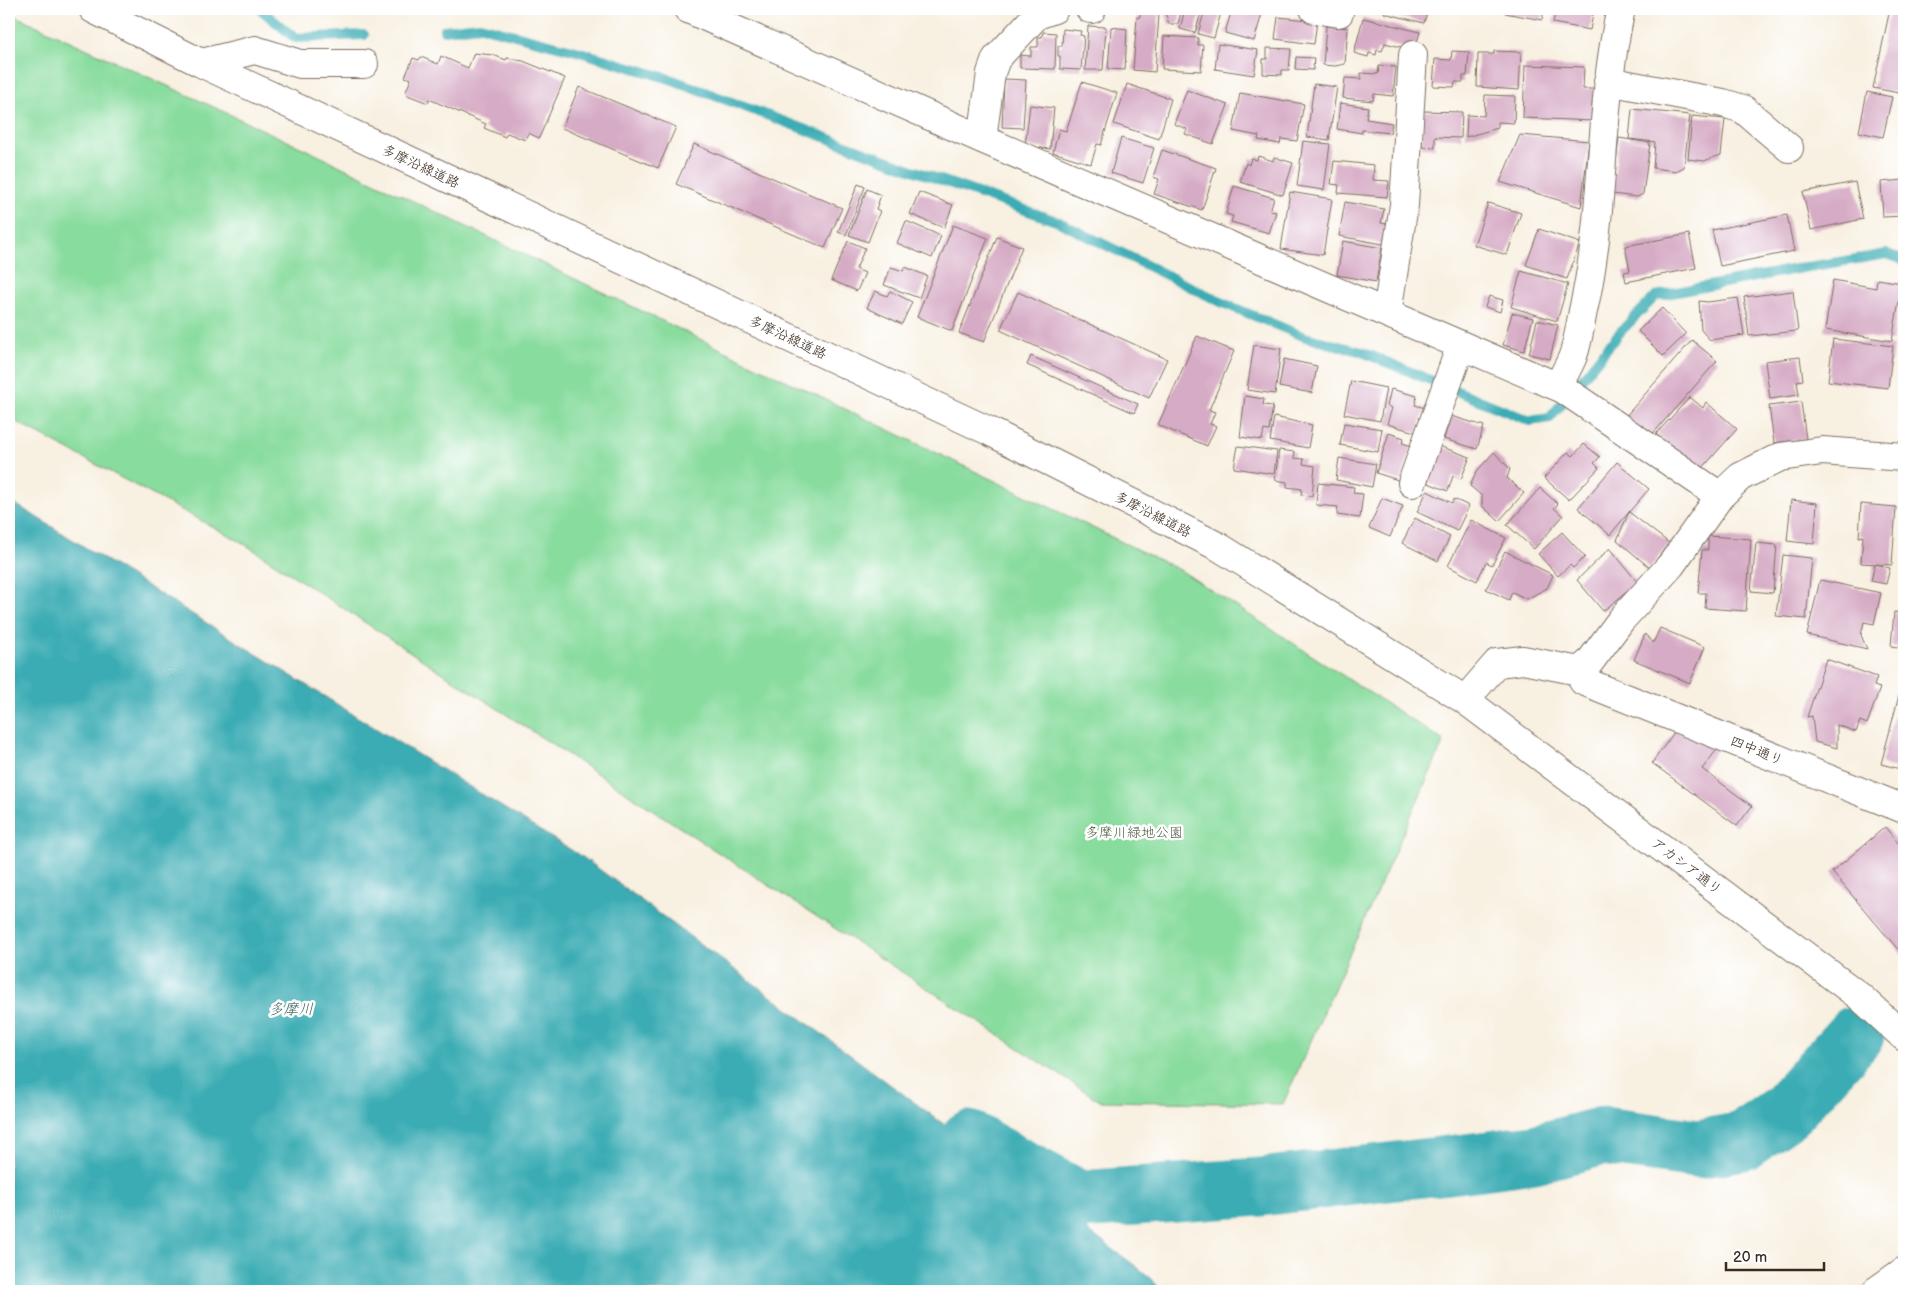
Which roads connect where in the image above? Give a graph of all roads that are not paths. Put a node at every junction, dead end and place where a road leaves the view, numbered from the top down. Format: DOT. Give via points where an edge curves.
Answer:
graph roads {
  1 [pos="93,9"];
  2 [pos="688,9"];
  3 [pos="1054,9"];
  4 [pos="1621,9"];
  5 [pos="1412,55"];
  6 [pos="201,63"];
  7 [pos="364,64"];
  8 [pos="1608,80"];
  9 [pos="982,139"];
  10 [pos="1789,148"];
  11 [pos="1388,313"];
  12 [pos="1461,345"];
  13 [pos="1566,391"];
  14 [pos="1904,457"];
  15 [pos="1412,483"];
  16 [pos="1720,496"];
  17 [pos="1568,669"];
  18 [pos="1466,700"];
  19 [pos="1904,809"];
  20 [pos="1904,1037"];
  21 [pos="1904,1271"];
  22 [pos="1876,1291"];
  1 -- 6 [label="street, 多摩沿線道路"];
  2 -- 9 [label="street"];
  3 -- 9 [label="street" via="1038,15 996,59 991,73"];
  4 -- 8 [label="street"];
  5 -- 11 [label="street" via="1404,205"];
  6 -- 7 [label="street" via="254,50 300,64"];
  6 -- 18 [label="street, 多摩沿線道路" via="989,431 1220,547"];
  8 -- 10 [label="street" via="1743,110"];
  8 -- 13 [label="street" via="1591,274"];
  9 -- 11 [label="street"];
  11 -- 12 [label="street"];
  12 -- 13 [label="street"];
  12 -- 15 [label="street"];
  13 -- 16 [label="street"];
  14 -- 16 [label="street" via="1822,451 1780,457 1740,476"];
  16 -- 17 [label="street" via="1671,565 1621,620 1589,663"];
  17 -- 18 [label="street" via="1523,660 1497,663"];
  17 -- 19 [label="street, 四中通り" via="1584,681 1609,692"];
  18 -- 20 [label="street, アカシア通り" via="1859,996"];
  21 -- 22 [label="street"];
}
